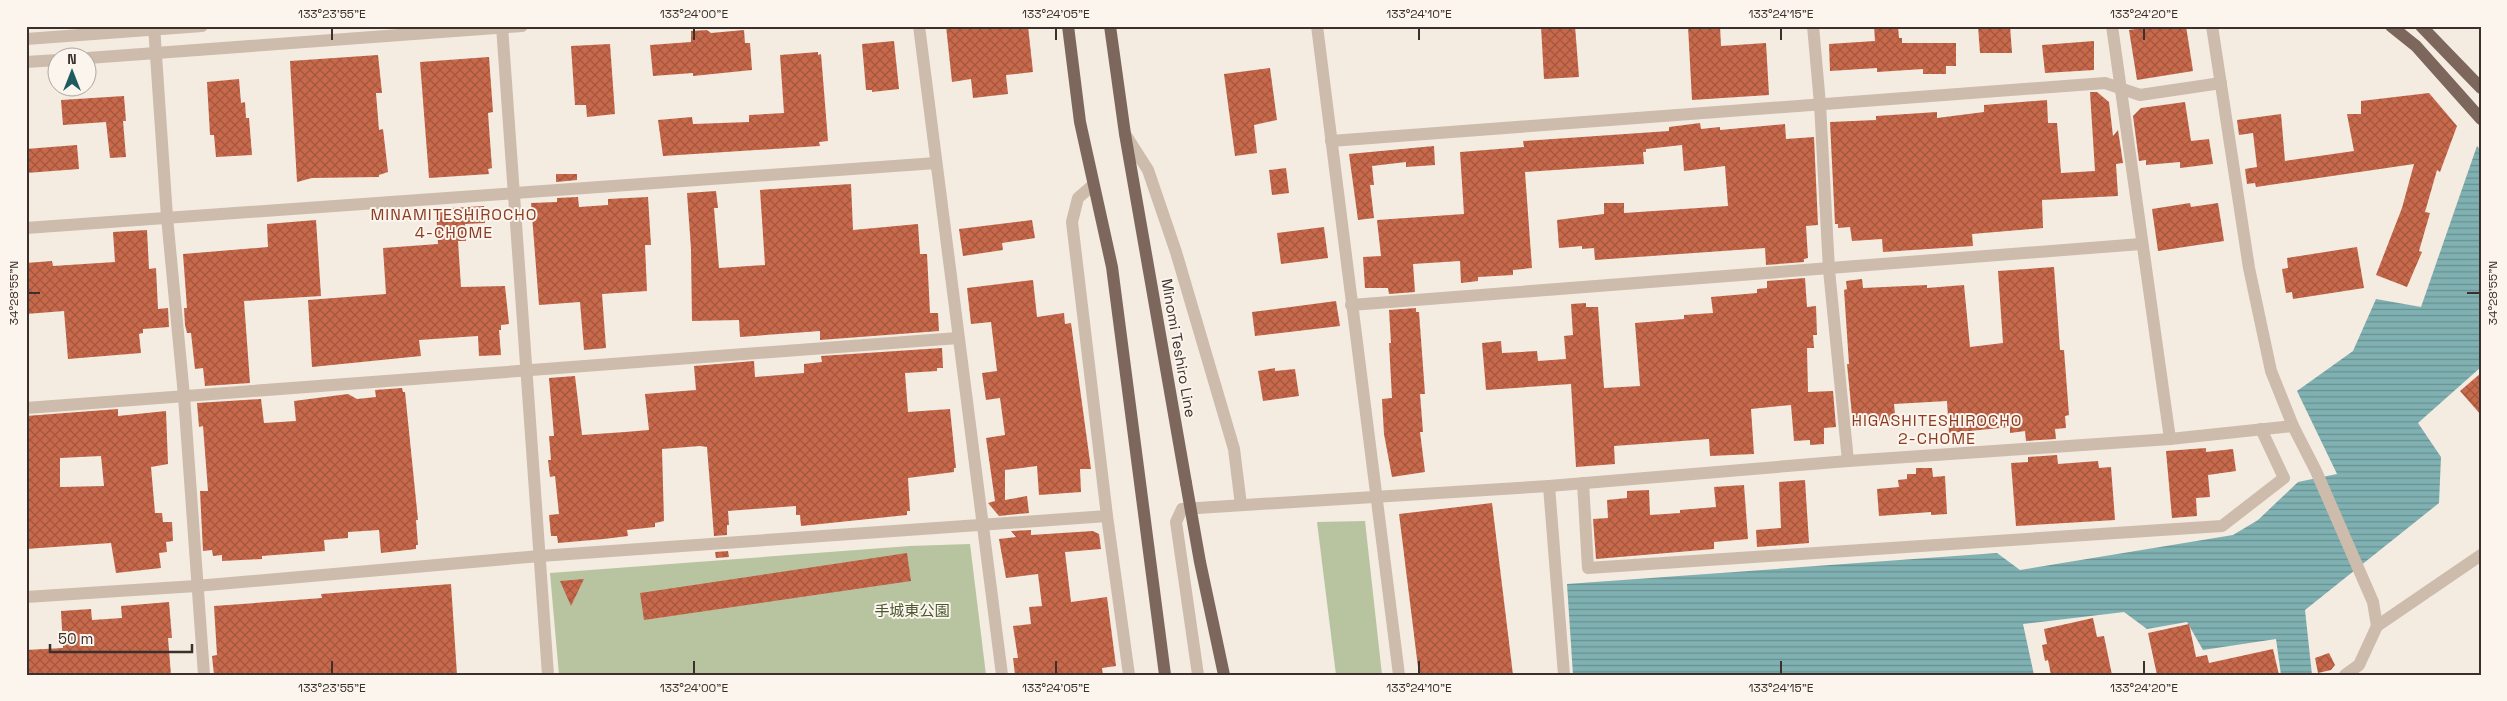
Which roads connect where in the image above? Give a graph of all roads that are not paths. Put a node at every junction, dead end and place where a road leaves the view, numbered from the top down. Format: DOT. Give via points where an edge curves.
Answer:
graph roads {
  1 [pos="202,26"];
  2 [pos="522,26"];
  3 [pos="919,26"];
  4 [pos="1068,26"];
  5 [pos="1110,26"];
  6 [pos="1317,26"];
  7 [pos="1813,26"];
  8 [pos="2112,26"];
  9 [pos="2212,26"];
  10 [pos="2391,26"];
  11 [pos="2421,26"];
  12 [pos="502,27"];
  13 [pos="154,28"];
  14 [pos="26,38"];
  15 [pos="155,52"];
  16 [pos="98,57"];
  17 [pos="48,61"];
  18 [pos="26,62"];
  19 [pos="2221,83"];
  20 [pos="2481,88"];
  21 [pos="2121,89"];
  22 [pos="1820,104"];
  23 [pos="2481,119"];
  24 [pos="1125,134"];
  25 [pos="1331,141"];
  26 [pos="936,163"];
  27 [pos="1093,185"];
  28 [pos="515,194"];
  29 [pos="167,217"];
  30 [pos="26,228"];
  31 [pos="2142,244"];
  32 [pos="1829,270"];
  33 [pos="1351,305"];
  34 [pos="958,338"];
  35 [pos="527,370"];
  36 [pos="184,396"];
  37 [pos="26,408"];
  38 [pos="2293,426"];
  39 [pos="2262,429"];
  40 [pos="2170,439"];
  41 [pos="1848,461"];
  42 [pos="1583,483"];
  43 [pos="1549,486"];
  44 [pos="1378,496"];
  45 [pos="1241,505"];
  46 [pos="1107,516"];
  47 [pos="982,524"];
  48 [pos="540,556"];
  49 [pos="2481,556"];
  50 [pos="196,586"];
  51 [pos="26,597"];
  52 [pos="2377,626"];
  53 [pos="204,675"];
  54 [pos="548,675"];
  55 [pos="1002,675"];
  56 [pos="1129,675"];
  57 [pos="1165,675"];
  58 [pos="1198,675"];
  59 [pos="1224,675"];
  60 [pos="1399,675"];
  61 [pos="1564,675"];
  62 [pos="2345,675"];
  1 -- 13 [label="street"];
  2 -- 12 [label="street"];
  3 -- 26 [label="street"];
  4 -- 27 [label="main road" via="1080,122"];
  5 -- 24 [label="main road, Minomi Teshiro Line"];
  6 -- 25 [label="street"];
  7 -- 22 [label="street"];
  8 -- 21 [label="street"];
  9 -- 19 [label="street"];
  10 -- 23 [label="main road" via="2416,46"];
  11 -- 20 [label="main road"];
  12 -- 15 [label="street"];
  12 -- 28 [label="street"];
  13 -- 14 [label="street"];
  13 -- 15 [label="street"];
  15 -- 16 [label="street"];
  15 -- 29 [label="street"];
  17 -- 18 [label="street"];
  19 -- 21 [label="street" via="2140,95"];
  19 -- 38 [label="street" via="2249,268 2271,371"];
  21 -- 22 [label="street" via="2106,83"];
  21 -- 31 [label="street"];
  22 -- 25 [label="street"];
  22 -- 32 [label="street"];
  24 -- 45 [label="street" via="1148,170 1176,252 1234,449"];
  24 -- 59 [label="main road, Minomi Teshiro Line, bridge" via="1200,562"];
  25 -- 33 [label="street"];
  26 -- 28 [label="street"];
  26 -- 34 [label="street"];
  27 -- 46 [label="street" via="1078,198 1072,222"];
  27 -- 57 [label="main road" via="1112,267"];
  28 -- 29 [label="street"];
  28 -- 35 [label="street"];
  29 -- 30 [label="street"];
  29 -- 36 [label="street"];
  31 -- 32 [label="street"];
  31 -- 40 [label="street"];
  32 -- 33 [label="street"];
  32 -- 41 [label="street"];
  33 -- 44 [label="street"];
  34 -- 35 [label="street"];
  34 -- 47 [label="street"];
  35 -- 36 [label="street"];
  35 -- 48 [label="street"];
  36 -- 37 [label="street"];
  36 -- 50 [label="street"];
  38 -- 39 [label="street"];
  38 -- 52 [label="street" via="2373,602"];
  39 -- 40 [label="street"];
  39 -- 42 [label="street" via="2284,478 2222,526 1588,568"];
  40 -- 41 [label="street"];
  41 -- 42 [label="street"];
  42 -- 43 [label="street"];
  43 -- 44 [label="street"];
  43 -- 61 [label="street"];
  44 -- 45 [label="street"];
  44 -- 60 [label="street"];
  45 -- 58 [label="street" via="1182,508 1176,522"];
  46 -- 47 [label="street"];
  46 -- 56 [label="street"];
  47 -- 48 [label="street"];
  47 -- 55 [label="street"];
  48 -- 50 [label="street"];
  48 -- 54 [label="street"];
  49 -- 52 [label="street"];
  50 -- 51 [label="street"];
  50 -- 53 [label="street"];
  52 -- 62 [label="street" via="2358,665"];
}
